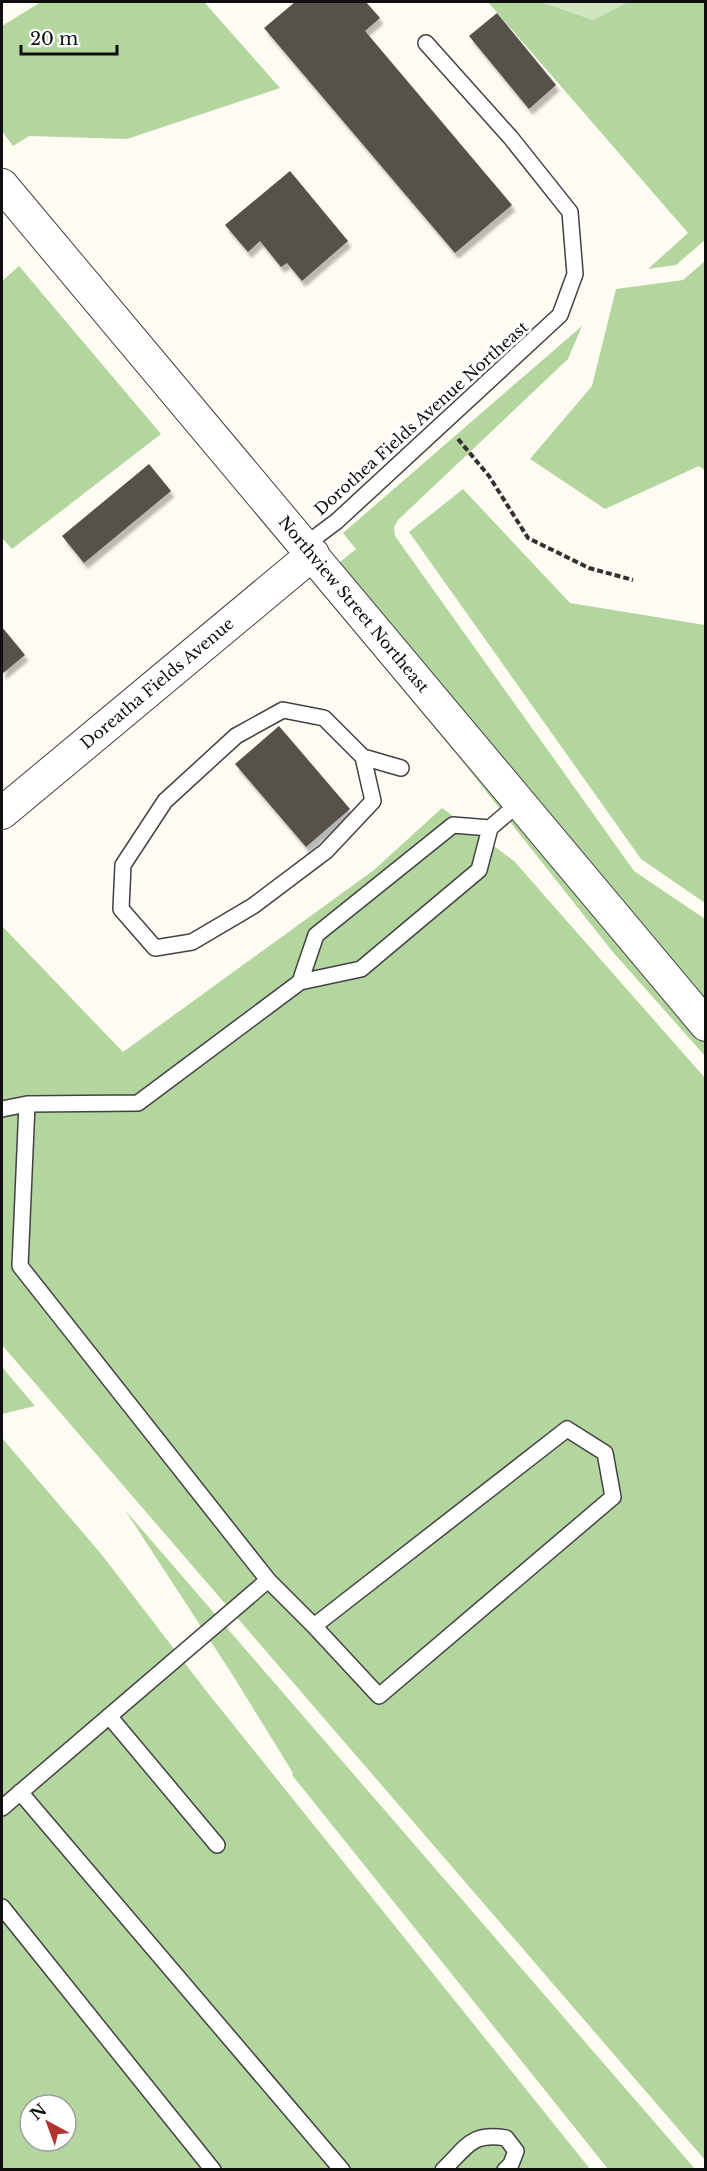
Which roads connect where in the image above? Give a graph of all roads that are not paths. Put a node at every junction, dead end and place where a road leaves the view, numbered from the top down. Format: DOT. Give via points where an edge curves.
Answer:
graph roads {
  1 [pos="426,43"];
  2 [pos="2,185"];
  3 [pos="309,550"];
  4 [pos="363,757"];
  5 [pos="401,768"];
  6 [pos="519,803"];
  7 [pos="2,813"];
  8 [pos="490,828"];
  9 [pos="300,982"];
  10 [pos="705,1024"];
  11 [pos="27,1104"];
  12 [pos="2,1109"];
  13 [pos="268,1580"];
  14 [pos="314,1626"];
  15 [pos="109,1716"];
  16 [pos="20,1792"];
  17 [pos="2,1808"];
  18 [pos="217,1845"];
  19 [pos="2,1907"];
  20 [pos="213,2169"];
  21 [pos="342,2169"];
  22 [pos="443,2169"];
  23 [pos="505,2169"];
  1 -- 3 [label="lane, Dorothea Fields Avenue Northeast" via="511,138 570,212 574,274 560,315"];
  2 -- 3 [label="street, Northview Street Northeast"];
  3 -- 6 [label="street, Northview Street Northeast"];
  3 -- 7 [label="street, Doreatha Fields Avenue"];
  4 -- 4 [label="lane" via="324,718 283,710 236,736 165,801 123,865 121,909 155,948 192,942 253,906 326,852 373,801"];
  4 -- 5 [label="lane"];
  6 -- 8 [label="lane"];
  6 -- 10 [label="street, Northview Street Northeast"];
  8 -- 9 [label="lane" via="479,870 361,969"];
  8 -- 9 [label="lane" via="453,825 316,935"];
  9 -- 11 [label="lane" via="138,1103"];
  11 -- 12 [label="lane"];
  11 -- 13 [label="lane" via="20,1266"];
  13 -- 14 [label="lane"];
  13 -- 15 [label="lane"];
  14 -- 14 [label="lane" via="379,1696 613,1497 605,1454 567,1429"];
  15 -- 16 [label="lane"];
  15 -- 18 [label="lane"];
  16 -- 17 [label="lane"];
  16 -- 21 [label="lane"];
  19 -- 20 [label="lane"];
  22 -- 23 [label="lane" via="477,2137 490,2135 506,2138 516,2151"];
}
